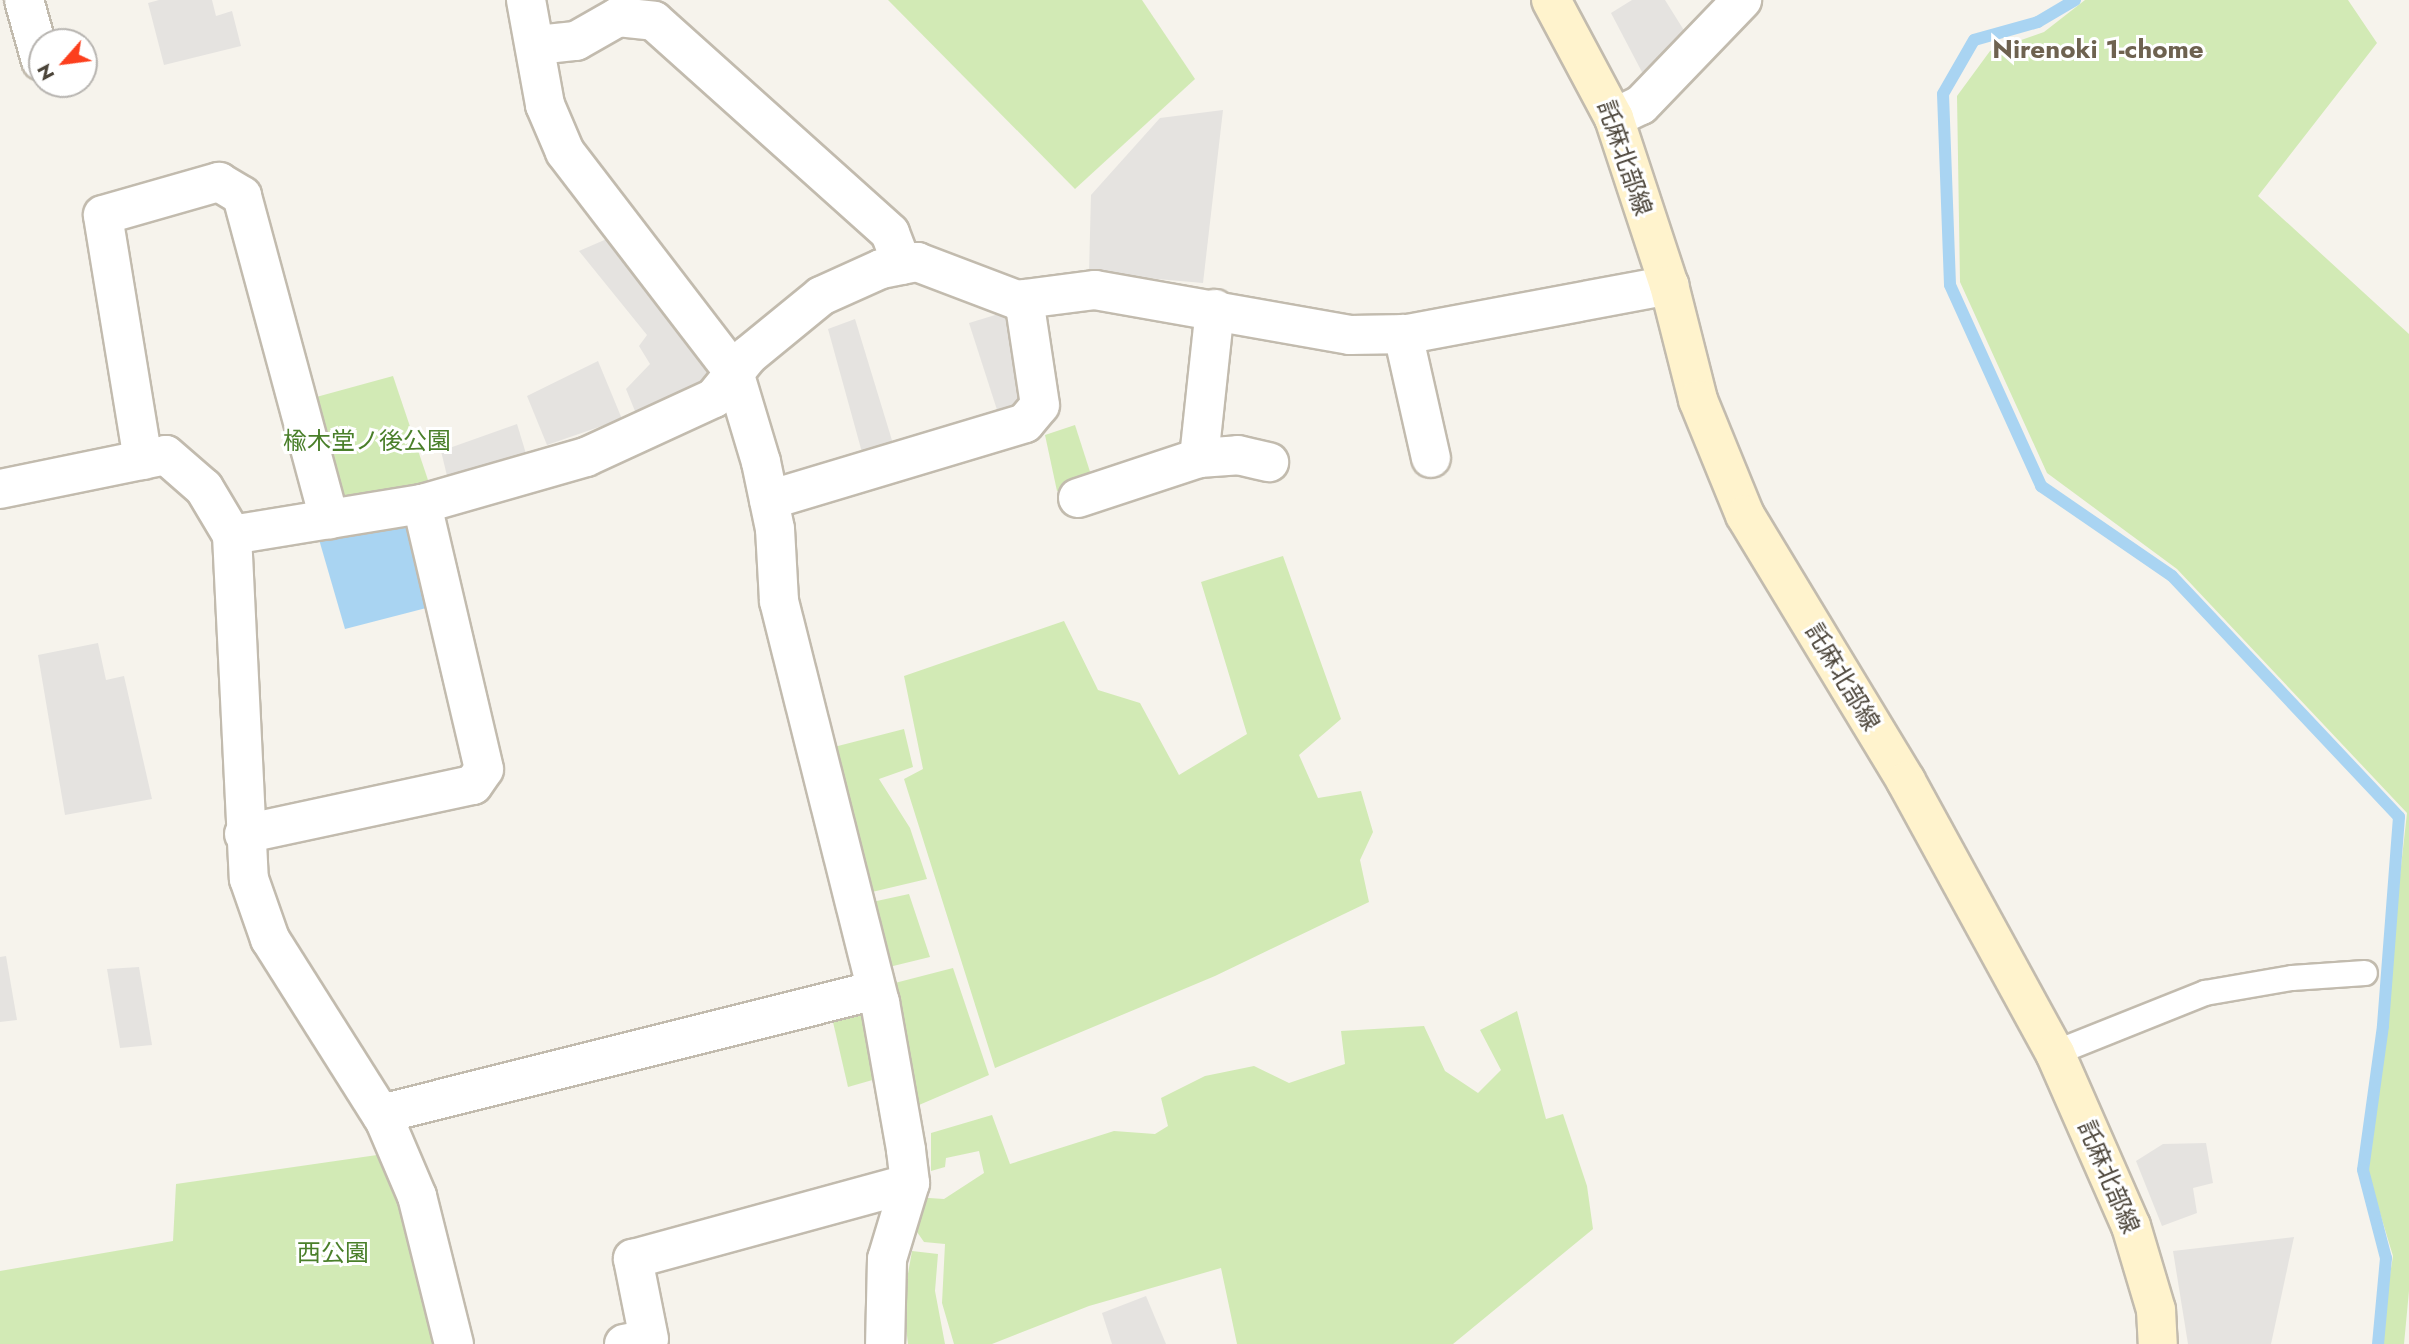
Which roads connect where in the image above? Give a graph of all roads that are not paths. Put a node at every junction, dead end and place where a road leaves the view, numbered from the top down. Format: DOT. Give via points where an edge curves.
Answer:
graph roads {
  1 [pos="24,0"];
  2 [pos="526,0"];
  3 [pos="1551,0"];
  4 [pos="1742,0"];
  5 [pos="32,28"];
  6 [pos="537,45"];
  7 [pos="1614,118"];
  8 [pos="902,265"];
  9 [pos="1669,285"];
  10 [pos="1024,299"];
  11 [pos="1215,309"];
  12 [pos="1403,334"];
  13 [pos="734,372"];
  14 [pos="1199,458"];
  15 [pos="1431,458"];
  16 [pos="143,460"];
  17 [pos="1269,462"];
  18 [pos="0,489"];
  19 [pos="1077,498"];
  20 [pos="769,500"];
  21 [pos="422,504"];
  22 [pos="329,519"];
  23 [pos="232,535"];
  24 [pos="244,834"];
  25 [pos="2365,973"];
  26 [pos="876,990"];
  27 [pos="2055,1053"];
  28 [pos="381,1114"];
  29 [pos="910,1183"];
  30 [pos="454,1344"];
  31 [pos="624,1344"];
  32 [pos="885,1344"];
  33 [pos="2158,1344"];
  1 -- 5 [label="street"];
  2 -- 6 [label="street"];
  3 -- 7 [label="main road, 託麻北部線"];
  4 -- 7 [label="street" via="1641,105"];
  6 -- 8 [label="street" via="576,41 618,17 654,21 890,233"];
  6 -- 13 [label="street" via="545,105 565,152 595,197"];
  7 -- 9 [label="main road, 託麻北部線"];
  8 -- 10 [label="street" via="917,262 980,290"];
  8 -- 13 [label="street" via="821,296"];
  9 -- 12 [label="street"];
  9 -- 27 [label="main road, 託麻北部線" via="1698,401 1745,516 1906,781"];
  10 -- 11 [label="street" via="1095,290"];
  10 -- 20 [label="street" via="1040,405 1025,423"];
  11 -- 12 [label="street" via="1350,335"];
  11 -- 14 [label="street"];
  12 -- 15 [label="street"];
  13 -- 20 [label="street"];
  13 -- 21 [label="street" via="714,398 586,457"];
  14 -- 17 [label="street" via="1238,454"];
  14 -- 19 [label="street"];
  16 -- 18 [label="street"];
  16 -- 22 [label="street" via="103,215 219,182 242,196"];
  16 -- 23 [label="street" via="166,456 187,470 204,488"];
  20 -- 26 [label="street" via="779,601"];
  21 -- 22 [label="street"];
  21 -- 24 [label="street" via="484,768 473,785"];
  22 -- 23 [label="street"];
  23 -- 24 [label="street"];
  24 -- 28 [label="street" via="249,878 270,939"];
  25 -- 27 [label="lane" via="2292,978 2205,993"];
  26 -- 28 [label="street"];
  26 -- 29 [label="street"];
  27 -- 33 [label="main road, 託麻北部線" via="2131,1226 2156,1310"];
  28 -- 30 [label="street" via="417,1196"];
  29 -- 31 [label="street" via="633,1259 649,1339"];
  29 -- 32 [label="street" via="887,1259"];
}
